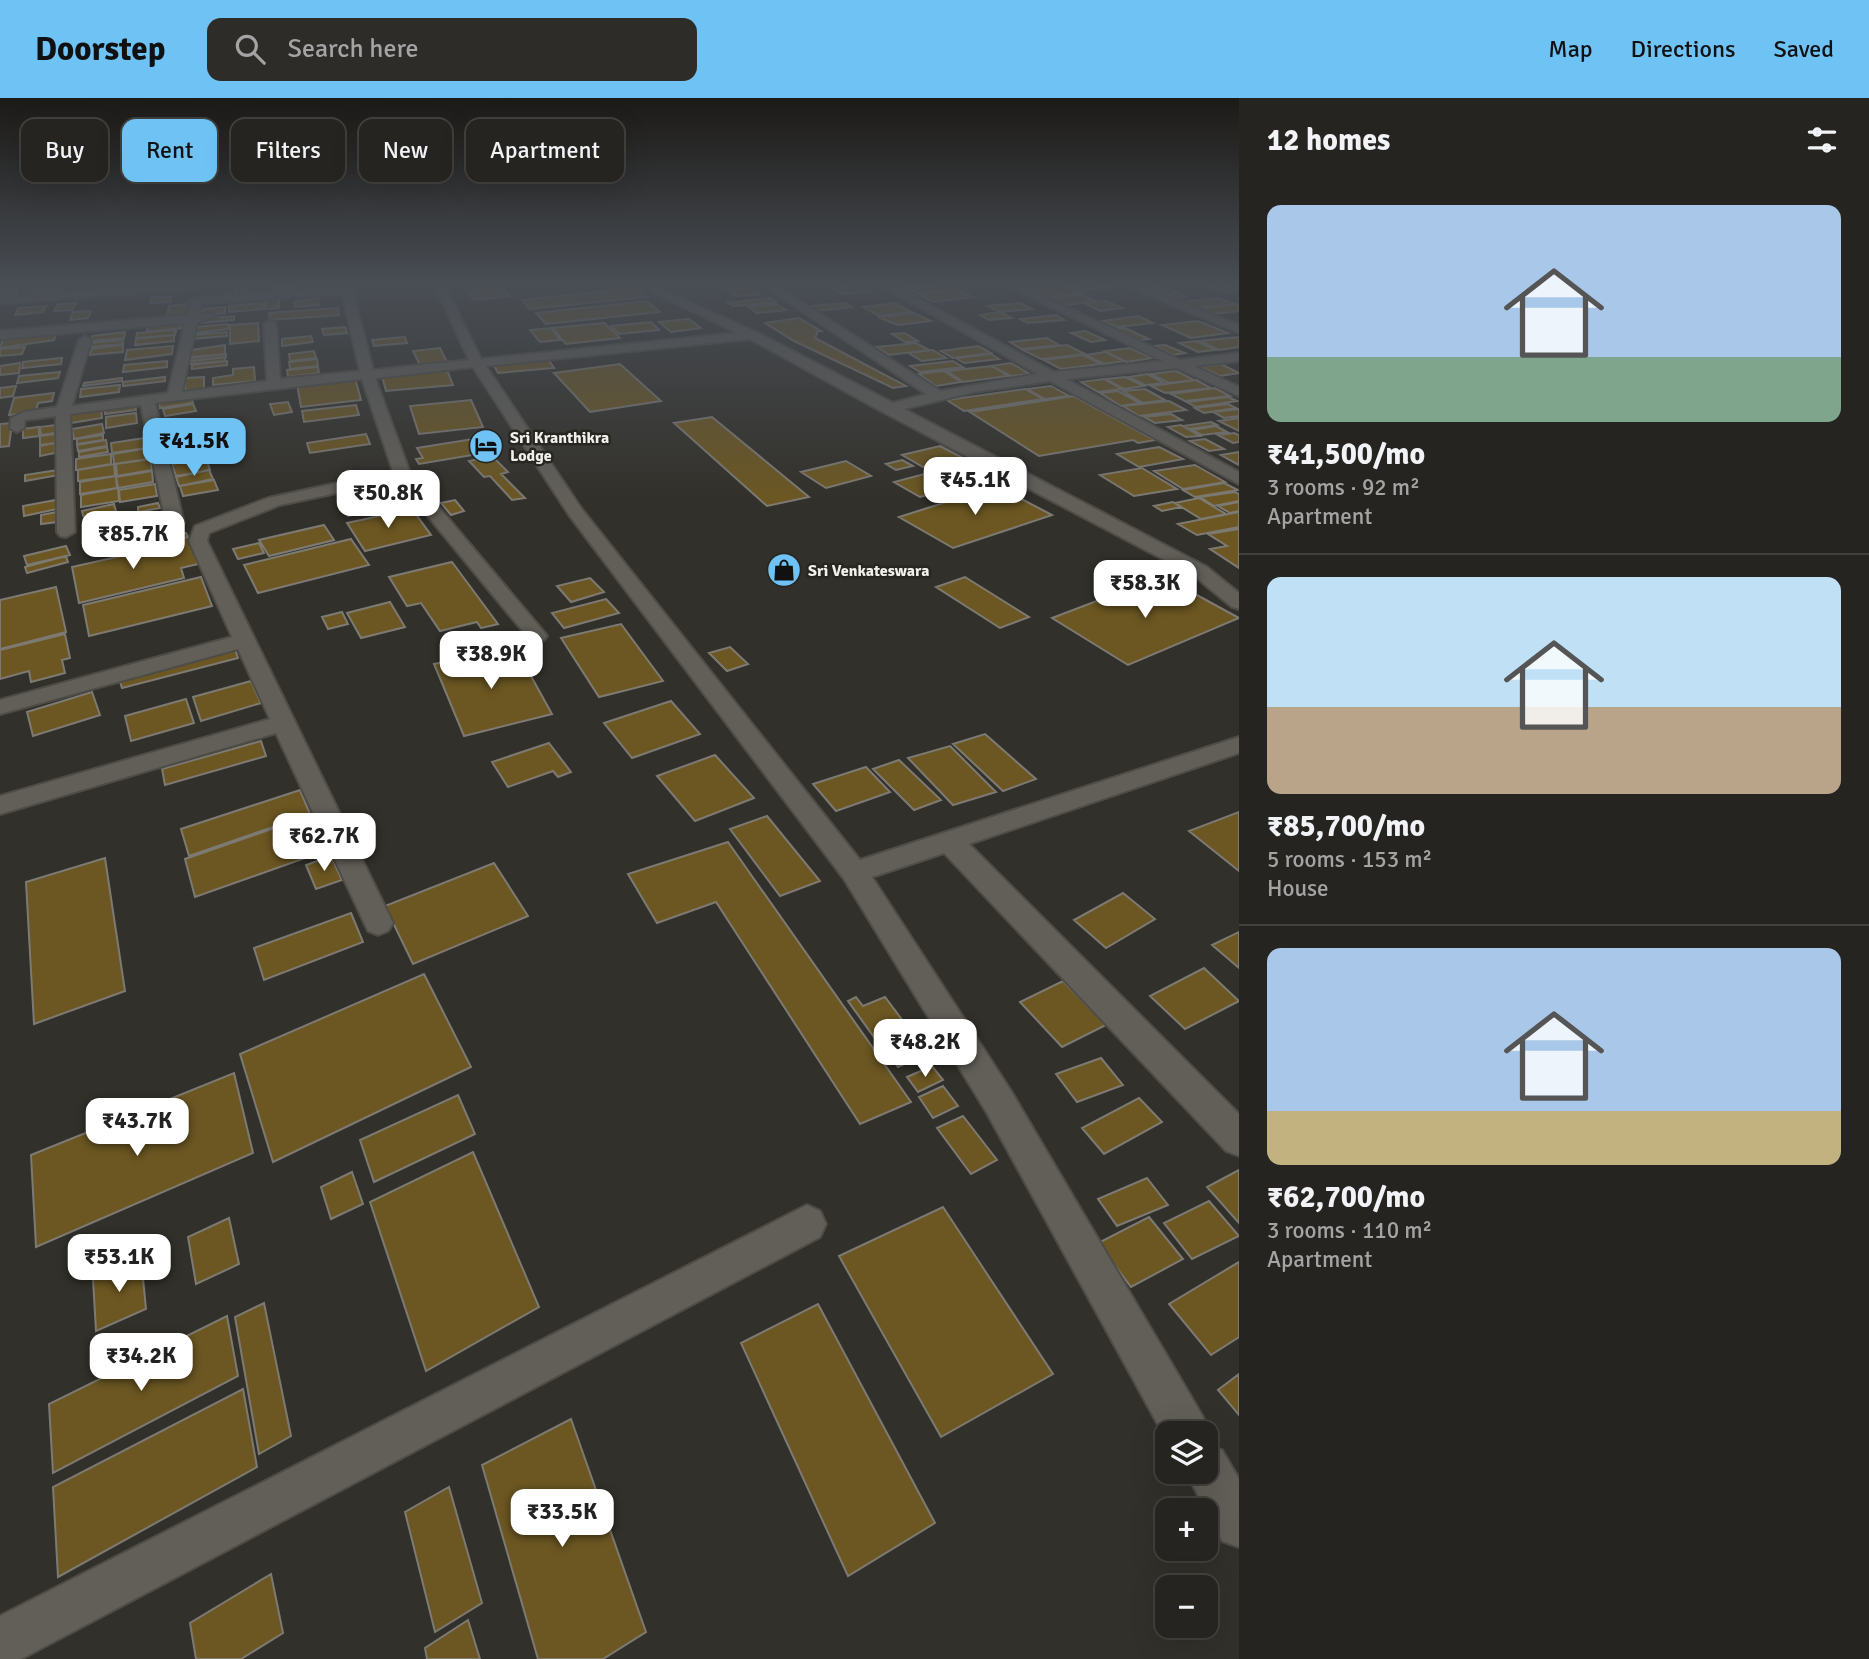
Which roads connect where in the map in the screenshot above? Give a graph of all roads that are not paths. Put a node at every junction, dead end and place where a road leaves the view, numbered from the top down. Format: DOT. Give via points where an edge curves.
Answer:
graph roads {
  1 [pos="81,355"];
  2 [pos="184,355"];
  3 [pos="271,355"];
  4 [pos="361,355"];
  5 [pos="473,355"];
  6 [pos="557,355"];
  7 [pos="788,355"];
  8 [pos="875,355"];
  9 [pos="1012,355"];
  10 [pos="1159,355"];
  11 [pos="1239,357"];
  12 [pos="477,363"];
  13 [pos="1181,365"];
  14 [pos="368,376"];
  15 [pos="1052,377"];
  16 [pos="274,384"];
  17 [pos="1239,392"];
  18 [pos="935,394"];
  19 [pos="174,396"];
  20 [pos="147,400"];
  21 [pos="888,409"];
  22 [pos="64,410"];
  23 [pos="18,428"];
  24 [pos="402,474"];
  25 [pos="1239,480"];
  26 [pos="175,523"];
  27 [pos="66,532"];
  28 [pos="1239,603"];
  29 [pos="537,636"];
  30 [pos="246,640"];
  31 [pos="0,707"];
  32 [pos="283,723"];
  33 [pos="1239,745"];
  34 [pos="0,806"];
  35 [pos="949,841"];
  36 [pos="854,872"];
  37 [pos="377,923"];
  38 [pos="1239,1139"];
  39 [pos="807,1224"];
  40 [pos="1180,1421"];
  41 [pos="1216,1484"];
  42 [pos="1239,1524"];
  43 [pos="0,1643"];
  1 -- 22 [label="street"];
  2 -- 19 [label="street"];
  3 -- 16 [label="street"];
  4 -- 14 [label="street"];
  5 -- 12 [label="street"];
  6 -- 12 [label="street"];
  7 -- 21 [label="street"];
  8 -- 18 [label="street"];
  9 -- 15 [label="street"];
  10 -- 13 [label="street"];
  11 -- 13 [label="street"];
  12 -- 14 [label="street"];
  12 -- 36 [label="street" via="575,511"];
  13 -- 15 [label="street"];
  13 -- 17 [label="street"];
  14 -- 16 [label="street"];
  14 -- 24 [label="street"];
  15 -- 18 [label="street"];
  15 -- 25 [label="street"];
  16 -- 19 [label="street"];
  18 -- 21 [label="street"];
  19 -- 20 [label="street"];
  20 -- 22 [label="street"];
  20 -- 26 [label="street"];
  21 -- 28 [label="street" via="1200,571"];
  22 -- 23 [label="street" via="20,417"];
  22 -- 27 [label="street"];
  24 -- 29 [label="street"];
  24 -- 30 [label="street" via="334,486 223,519 201,530 198,541"];
  30 -- 31 [label="street"];
  30 -- 32 [label="street"];
  32 -- 34 [label="street"];
  32 -- 37 [label="street"];
  33 -- 35 [label="street"];
  35 -- 36 [label="street"];
  35 -- 38 [label="street"];
  36 -- 40 [label="street" via="999,1102"];
  39 -- 43 [label="street"];
  41 -- 42 [label="street"];
}
